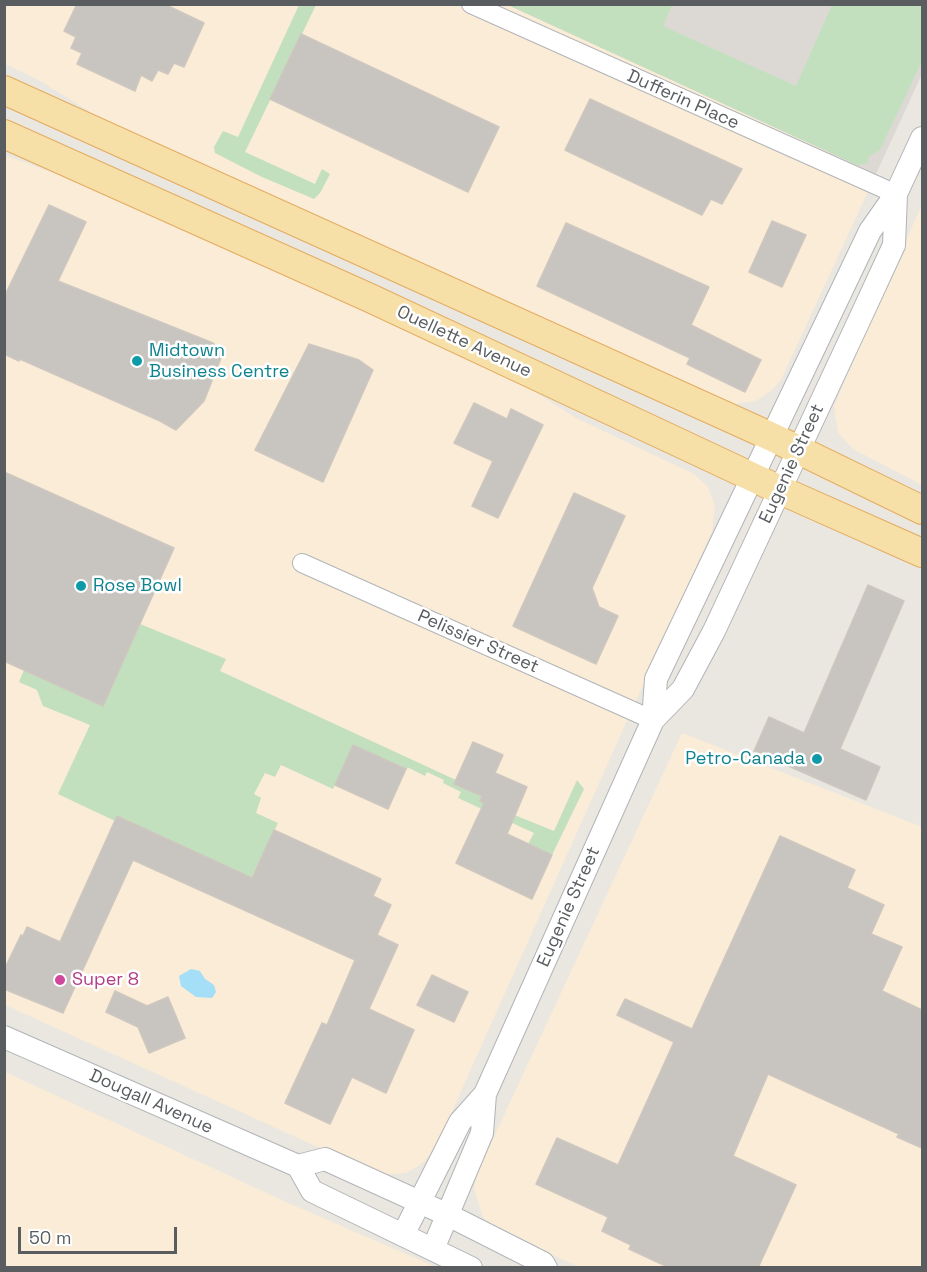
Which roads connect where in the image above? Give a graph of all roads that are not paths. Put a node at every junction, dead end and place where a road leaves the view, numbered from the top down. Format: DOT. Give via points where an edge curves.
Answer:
graph roads {
  1 [pos="471,4"];
  2 [pos="4,90"];
  3 [pos="4,134"];
  4 [pos="922,138"];
  5 [pos="897,194"];
  6 [pos="772,437"];
  7 [pos="799,450"];
  8 [pos="753,477"];
  9 [pos="780,490"];
  10 [pos="922,510"];
  11 [pos="922,553"];
  12 [pos="302,563"];
  13 [pos="653,720"];
  14 [pos="4,1037"];
  15 [pos="485,1094"];
  16 [pos="298,1166"];
  17 [pos="420,1202"];
  18 [pos="448,1215"];
  19 [pos="403,1235"];
  20 [pos="433,1249"];
  21 [pos="471,1268"];
  22 [pos="546,1268"];
  1 -- 5 [label="street, Dufferin Place"];
  2 -- 6 [label="main road"];
  3 -- 8 [label="main road, Ouellette Avenue"];
  4 -- 5 [label="street, Eugenie Street"];
  5 -- 6 [label="street, Eugenie Street" via="870,231"];
  5 -- 7 [label="street, Eugenie Street" via="894,245"];
  6 -- 7 [label="main road"];
  6 -- 8 [label="street, Eugenie Street"];
  7 -- 9 [label="street, Eugenie Street"];
  7 -- 10 [label="main road"];
  8 -- 9 [label="main road, Ouellette Avenue"];
  8 -- 13 [label="street, Eugenie Street" via="656,679"];
  9 -- 11 [label="main road, Ouellette Avenue"];
  9 -- 13 [label="street, Eugenie Street" via="688,680"];
  12 -- 13 [label="street, Pelissier Street"];
  13 -- 15 [label="street, Eugenie Street"];
  14 -- 16 [label="street, Dougall Avenue"];
  15 -- 17 [label="street, Eugenie Street" via="460,1122"];
  15 -- 18 [label="street, Eugenie Street" via="482,1133"];
  16 -- 17 [label="street" via="325,1159"];
  16 -- 19 [label="street" via="312,1191"];
  17 -- 18 [label="street"];
  17 -- 19 [label="street, Eugenie Street"];
  18 -- 20 [label="street, Eugenie Street"];
  18 -- 22 [label="street"];
  19 -- 20 [label="street"];
  20 -- 21 [label="street"];
}
